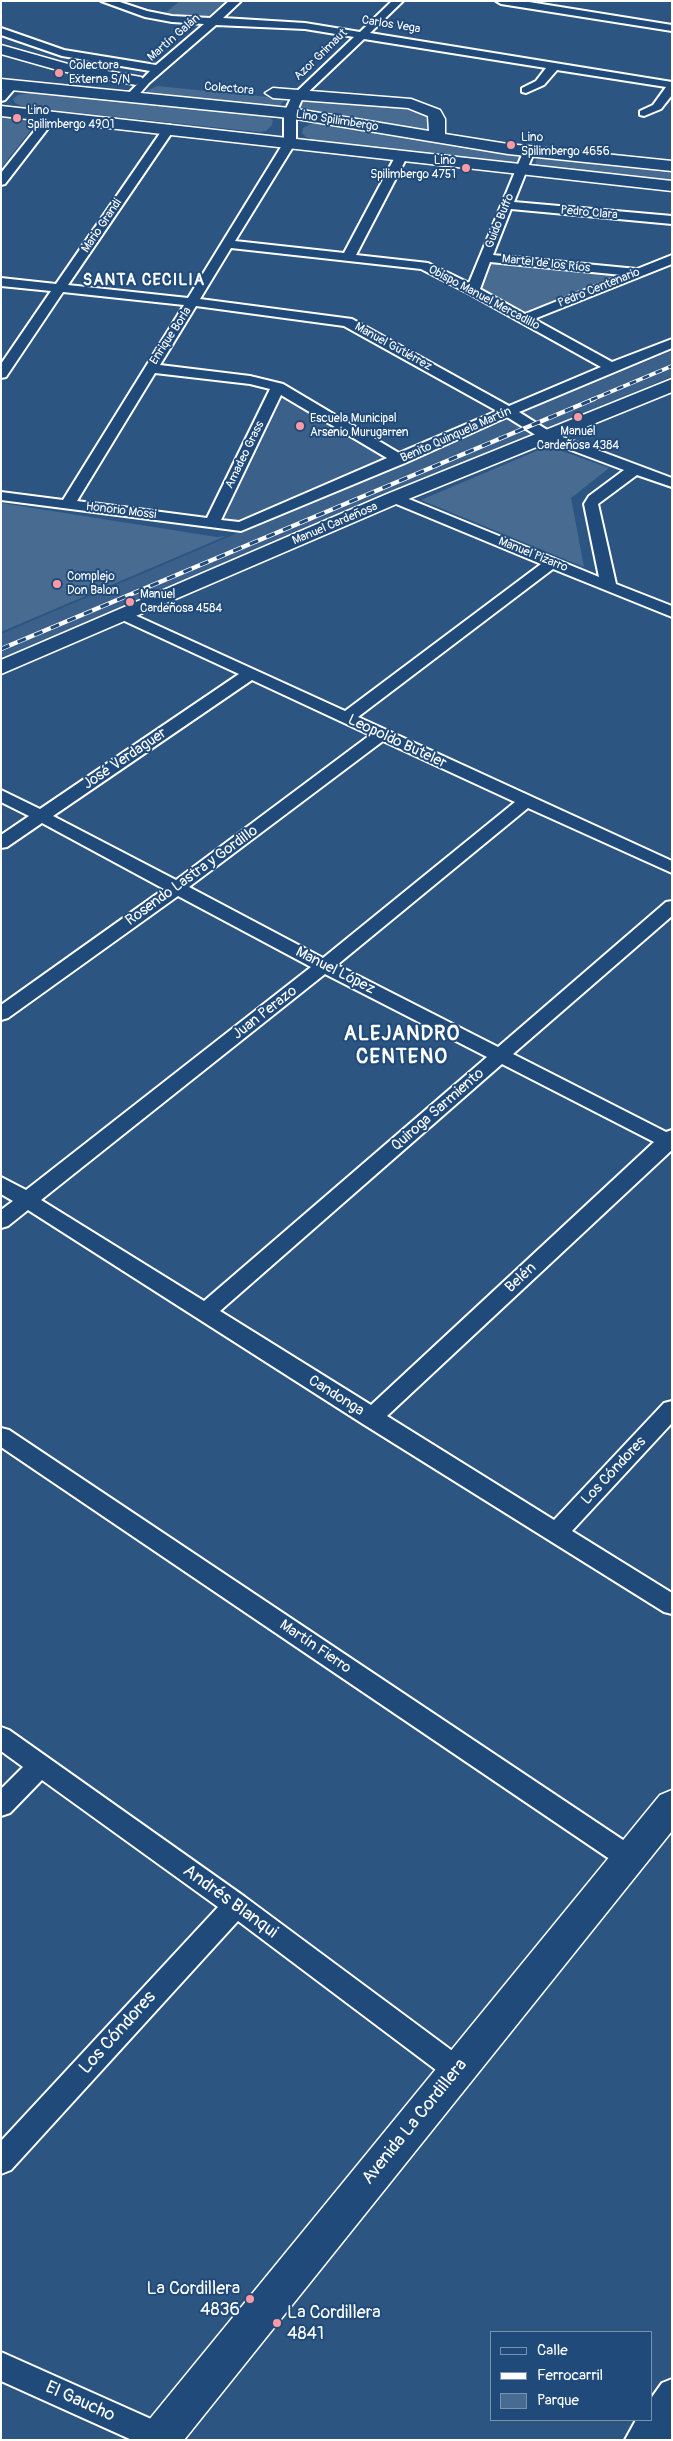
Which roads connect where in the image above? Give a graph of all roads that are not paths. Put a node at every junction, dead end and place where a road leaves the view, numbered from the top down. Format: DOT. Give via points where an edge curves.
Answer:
graph roads {
  1 [pos="106,1"];
  2 [pos="236,1"];
  3 [pos="398,1"];
  4 [pos="501,1"];
  5 [pos="531,3"];
  6 [pos="213,22"];
  7 [pos="672,28"];
  8 [pos="1,31"];
  9 [pos="362,35"];
  10 [pos="1,49"];
  11 [pos="554,66"];
  12 [pos="161,76"];
  13 [pos="145,82"];
  14 [pos="6,84"];
  15 [pos="672,86"];
  16 [pos="526,90"];
  17 [pos="260,92"];
  18 [pos="298,96"];
  19 [pos="131,97"];
  20 [pos="1,98"];
  21 [pos="1,111"];
  22 [pos="290,113"];
  23 [pos="644,113"];
  24 [pos="52,116"];
  25 [pos="168,128"];
  26 [pos="437,138"];
  27 [pos="290,142"];
  28 [pos="528,152"];
  29 [pos="401,157"];
  30 [pos="672,166"];
  31 [pos="520,170"];
  32 [pos="1,181"];
  33 [pos="672,186"];
  34 [pos="507,205"];
  35 [pos="672,220"];
  36 [pos="228,244"];
  37 [pos="348,257"];
  38 [pos="485,258"];
  39 [pos="672,259"];
  40 [pos="637,272"];
  41 [pos="1,282"];
  42 [pos="60,288"];
  43 [pos="473,290"];
  44 [pos="193,302"];
  45 [pos="526,318"];
  46 [pos="672,343"];
  47 [pos="611,367"];
  48 [pos="150,368"];
  49 [pos="1,374"];
  50 [pos="672,385"];
  51 [pos="278,387"];
  52 [pos="508,412"];
  53 [pos="547,436"];
  54 [pos="400,460"];
  55 [pos="635,469"];
  56 [pos="672,483"];
  57 [pos="1,496"];
  58 [pos="394,498"];
  59 [pos="68,504"];
  60 [pos="212,523"];
  61 [pos="241,527"];
  62 [pos="552,563"];
  63 [pos="609,586"];
  64 [pos="672,612"];
  65 [pos="123,615"];
  66 [pos="1,668"];
  67 [pos="249,675"];
  68 [pos="347,718"];
  69 [pos="381,735"];
  70 [pos="1,795"];
  71 [pos="526,802"];
  72 [pos="41,816"];
  73 [pos="1,843"];
  74 [pos="672,868"];
  75 [pos="176,888"];
  76 [pos="672,906"];
  77 [pos="324,966"];
  78 [pos="1,1014"];
  79 [pos="500,1056"];
  80 [pos="671,1140"];
  81 [pos="1,1184"];
  82 [pos="27,1200"];
  83 [pos="1,1221"];
  84 [pos="204,1313"];
  85 [pos="672,1410"];
  86 [pos="371,1418"];
  87 [pos="1,1436"];
  88 [pos="556,1533"];
  89 [pos="672,1605"];
  90 [pos="1,1737"];
  91 [pos="40,1766"];
  92 [pos="1,1805"];
  93 [pos="672,1805"];
  94 [pos="629,1858"];
  95 [pos="236,1905"];
  96 [pos="457,2070"];
  97 [pos="1,2161"];
  98 [pos="1,2366"];
  99 [pos="672,2393"];
  100 [pos="672,2432"];
  101 [pos="158,2439"];
  102 [pos="642,2440"];
  1 -- 6 [label="street, Carlos Vega" via="151,15"];
  2 -- 6 [label="street, Martín Galán"];
  3 -- 9 [label="street, Azor Grimaut"];
  4 -- 5 [label="street"];
  5 -- 7 [label="street"];
  6 -- 9 [label="street, Carlos Vega" via="285,23"];
  6 -- 12 [label="street, Martín Galán"];
  8 -- 12 [label="street" via="62,53"];
  9 -- 11 [label="street, Carlos Vega"];
  9 -- 18 [label="street, Azor Grimaut"];
  10 -- 13 [label="main road" via="66,68"];
  11 -- 15 [label="street, Carlos Vega"];
  11 -- 16 [label="street" via="540,83"];
  12 -- 13 [label="main road"];
  13 -- 19 [label="street, Martín Galán"];
  14 -- 19 [label="main road, Lino Spilimbergo"];
  14 -- 20 [label="street"];
  15 -- 23 [label="street" via="657,107"];
  17 -- 18 [label="main road, Colectora"];
  18 -- 22 [label="street, Azor Grimaut"];
  18 -- 26 [label="main road, Colectora" via="411,104 434,113"];
  19 -- 22 [label="main road, Lino Spilimbergo"];
  21 -- 24 [label="main road, Lino Spilimbergo"];
  22 -- 26 [label="main road, Lino Spilimbergo"];
  22 -- 27 [label="street"];
  24 -- 25 [label="main road, Lino Spilimbergo"];
  24 -- 32 [label="street"];
  25 -- 27 [label="main road, Lino Spilimbergo"];
  25 -- 42 [label="street, Mario Grandi"];
  26 -- 28 [label="main road, Lino Spilimbergo"];
  27 -- 29 [label="main road, Lino Spilimbergo"];
  27 -- 36 [label="street, Enrique Borla"];
  28 -- 30 [label="main road, Lino Spilimbergo"];
  28 -- 31 [label="street, Guido Buffo"];
  29 -- 31 [label="main road, Lino Spilimbergo"];
  29 -- 37 [label="street"];
  31 -- 33 [label="main road, Lino Spilimbergo"];
  31 -- 34 [label="street, Guido Buffo"];
  34 -- 35 [label="street, Pedro Clara"];
  34 -- 38 [label="street, Guido Buffo"];
  36 -- 37 [label="street, Obispo Manuel Mercadillo"];
  36 -- 44 [label="street, Enrique Borla"];
  37 -- 43 [label="street, Obispo Manuel Mercadillo" via="424,266"];
  38 -- 40 [label="street, Martel de los Ríos"];
  38 -- 43 [label="street, Guido Buffo"];
  39 -- 40 [label="street, Pedro Centenario"];
  40 -- 45 [label="street, Pedro Centenario"];
  41 -- 42 [label="street, Manuel Gutiérrez"];
  42 -- 44 [label="street, Manuel Gutiérrez"];
  42 -- 49 [label="street, Mario Grandi"];
  43 -- 45 [label="street, Obispo Manuel Mercadillo"];
  44 -- 48 [label="street, Enrique Borla"];
  44 -- 52 [label="street, Manuel Gutiérrez" via="347,322"];
  45 -- 47 [label="street, Obispo Manuel Mercadillo"];
  46 -- 47 [label="street, Benito Quinquela Martín"];
  47 -- 52 [label="street, Benito Quinquela Martín"];
  48 -- 51 [label="street" via="250,380"];
  48 -- 59 [label="street, Enrique Borla"];
  50 -- 53 [label="main road, Manuel Cardeñosa"];
  51 -- 54 [label="street"];
  51 -- 60 [label="street, Amadeo Grass"];
  52 -- 53 [label="street, Manuel Gutiérrez"];
  52 -- 54 [label="street, Benito Quinquela Martín"];
  53 -- 55 [label="street, Manuel Gutiérrez"];
  53 -- 58 [label="main road, Manuel Cardeñosa"];
  54 -- 61 [label="street, Benito Quinquela Martín"];
  55 -- 56 [label="street, Manuel Gutiérrez"];
  55 -- 63 [label="street" via="591,504"];
  57 -- 59 [label="street, Honorio Mossi"];
  58 -- 62 [label="street, Manuel Pizarro"];
  58 -- 65 [label="main road, Manuel Cardeñosa"];
  59 -- 60 [label="street, Honorio Mossi"];
  60 -- 61 [label="street, Honorio Mossi"];
  62 -- 63 [label="street, Manuel Pizarro"];
  62 -- 68 [label="street"];
  63 -- 64 [label="street, Manuel Pizarro"];
  65 -- 66 [label="main road, Manuel Cardeñosa"];
  65 -- 67 [label="street, Leopoldo Buteler"];
  67 -- 68 [label="street, Leopoldo Buteler"];
  67 -- 72 [label="street, José Verdaguer"];
  68 -- 69 [label="street, Leopoldo Buteler"];
  69 -- 71 [label="street, Leopoldo Buteler"];
  69 -- 75 [label="street, Rosendo Lastra y Gordillo"];
  70 -- 72 [label="street, Manuel López"];
  71 -- 74 [label="street, Leopoldo Buteler"];
  71 -- 77 [label="street, Juan Perazo"];
  72 -- 73 [label="street, José Verdaguer"];
  72 -- 75 [label="street, Manuel López"];
  75 -- 77 [label="street, Manuel López"];
  75 -- 78 [label="street, Rosendo Lastra y Gordillo"];
  76 -- 79 [label="street, Quiroga Sarmiento"];
  77 -- 79 [label="street, Manuel López"];
  77 -- 82 [label="street, Juan Perazo"];
  79 -- 80 [label="street, Manuel López"];
  79 -- 84 [label="street, Quiroga Sarmiento"];
  80 -- 86 [label="street, Belén"];
  81 -- 82 [label="street, Candonga"];
  82 -- 83 [label="street, Juan Perazo"];
  82 -- 84 [label="street, Candonga"];
  84 -- 86 [label="street, Candonga"];
  85 -- 88 [label="street, Los Cóndores"];
  86 -- 88 [label="street, Candonga"];
  87 -- 94 [label="street, Martín Fierro"];
  88 -- 89 [label="street, Candonga"];
  90 -- 91 [label="street, Andrés Blanqui"];
  91 -- 92 [label="street"];
  91 -- 95 [label="street, Andrés Blanqui"];
  93 -- 94 [label="main road, Avenida La Cordillera"];
  94 -- 96 [label="main road, Avenida La Cordillera"];
  95 -- 96 [label="street, Andrés Blanqui"];
  95 -- 97 [label="street, Los Cóndores"];
  96 -- 101 [label="main road, Avenida La Cordillera"];
  98 -- 101 [label="street, El Gaucho"];
  99 -- 102 [label="street"];
  100 -- 102 [label="street"];
}
